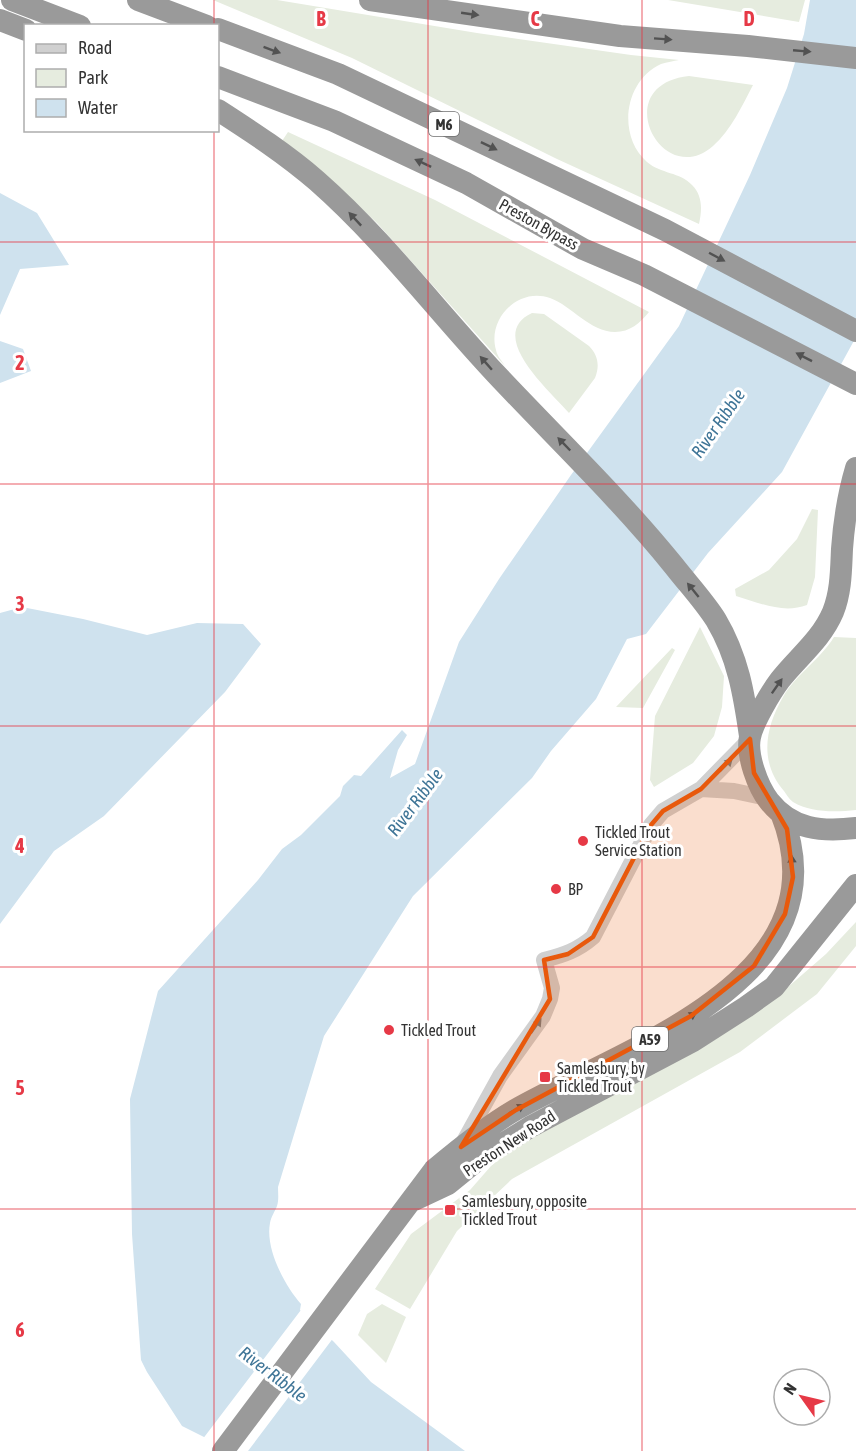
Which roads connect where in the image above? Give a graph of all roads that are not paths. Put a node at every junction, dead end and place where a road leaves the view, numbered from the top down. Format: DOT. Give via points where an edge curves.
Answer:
graph roads {
  1 [pos="12,0"];
  2 [pos="138,0"];
  3 [pos="370,0"];
  4 [pos="0,20"];
  5 [pos="75,24"];
  6 [pos="202,24"];
  7 [pos="24,29"];
  8 [pos="219,29"];
  9 [pos="856,58"];
  10 [pos="219,77"];
  11 [pos="219,111"];
  12 [pos="856,331"];
  13 [pos="856,384"];
  14 [pos="856,468"];
  15 [pos="750,738"];
  16 [pos="701,789"];
  17 [pos="774,806"];
  18 [pos="856,828"];
  19 [pos="856,885"];
  20 [pos="856,906"];
  21 [pos="774,987"];
  22 [pos="461,1147"];
  23 [pos="411,1202"];
  24 [pos="223,1451"];
  1 -- 5 [label="highway"];
  2 -- 6 [label="highway"];
  3 -- 9 [label="highway, one-way" via="620,36"];
  4 -- 7 [label="highway"];
  8 -- 12 [label="highway, M6, one-way" via="338,74 665,230"];
  13 -- 10 [label="highway, Preston Bypass, one-way" via="644,275 584,249 466,183 334,121"];
  15 -- 11 [label="highway, Preston New Road, one-way" via="743,686 726,638 705,604 661,549 325,188 280,151"];
  15 -- 14 [label="highway, one-way" via="773,691 817,639 833,611 840,582 846,508"];
  16 -- 15 [label="street, Preston New Road, one-way"];
  15 -- 17 [label="highway, Preston New Road" via="754,773"];
  16 -- 17 [label="street" via="734,791"];
  22 -- 16 [label="street, Preston New Road, one-way" via="500,1076 543,1016 552,988 544,960 568,954 593,937 651,825 663,811"];
  17 -- 18 [label="highway" via="803,826 819,830"];
  22 -- 17 [label="highway, Preston New Road / A59, one-way" via="516,1110 691,1016 735,986 754,966 773,940 791,895 793,857 787,829"];
  19 -- 21 [label="highway, Preston New Road / A59"];
  20 -- 21 [label="highway" via="808,962"];
  21 -- 23 [label="highway, Preston New Road / A59" via="721,1024 530,1127 480,1158 448,1184"];
  22 -- 23 [label="highway, Preston New Road / A59" via="434,1170"];
  23 -- 24 [label="highway, Preston New Road / A59"];
}
